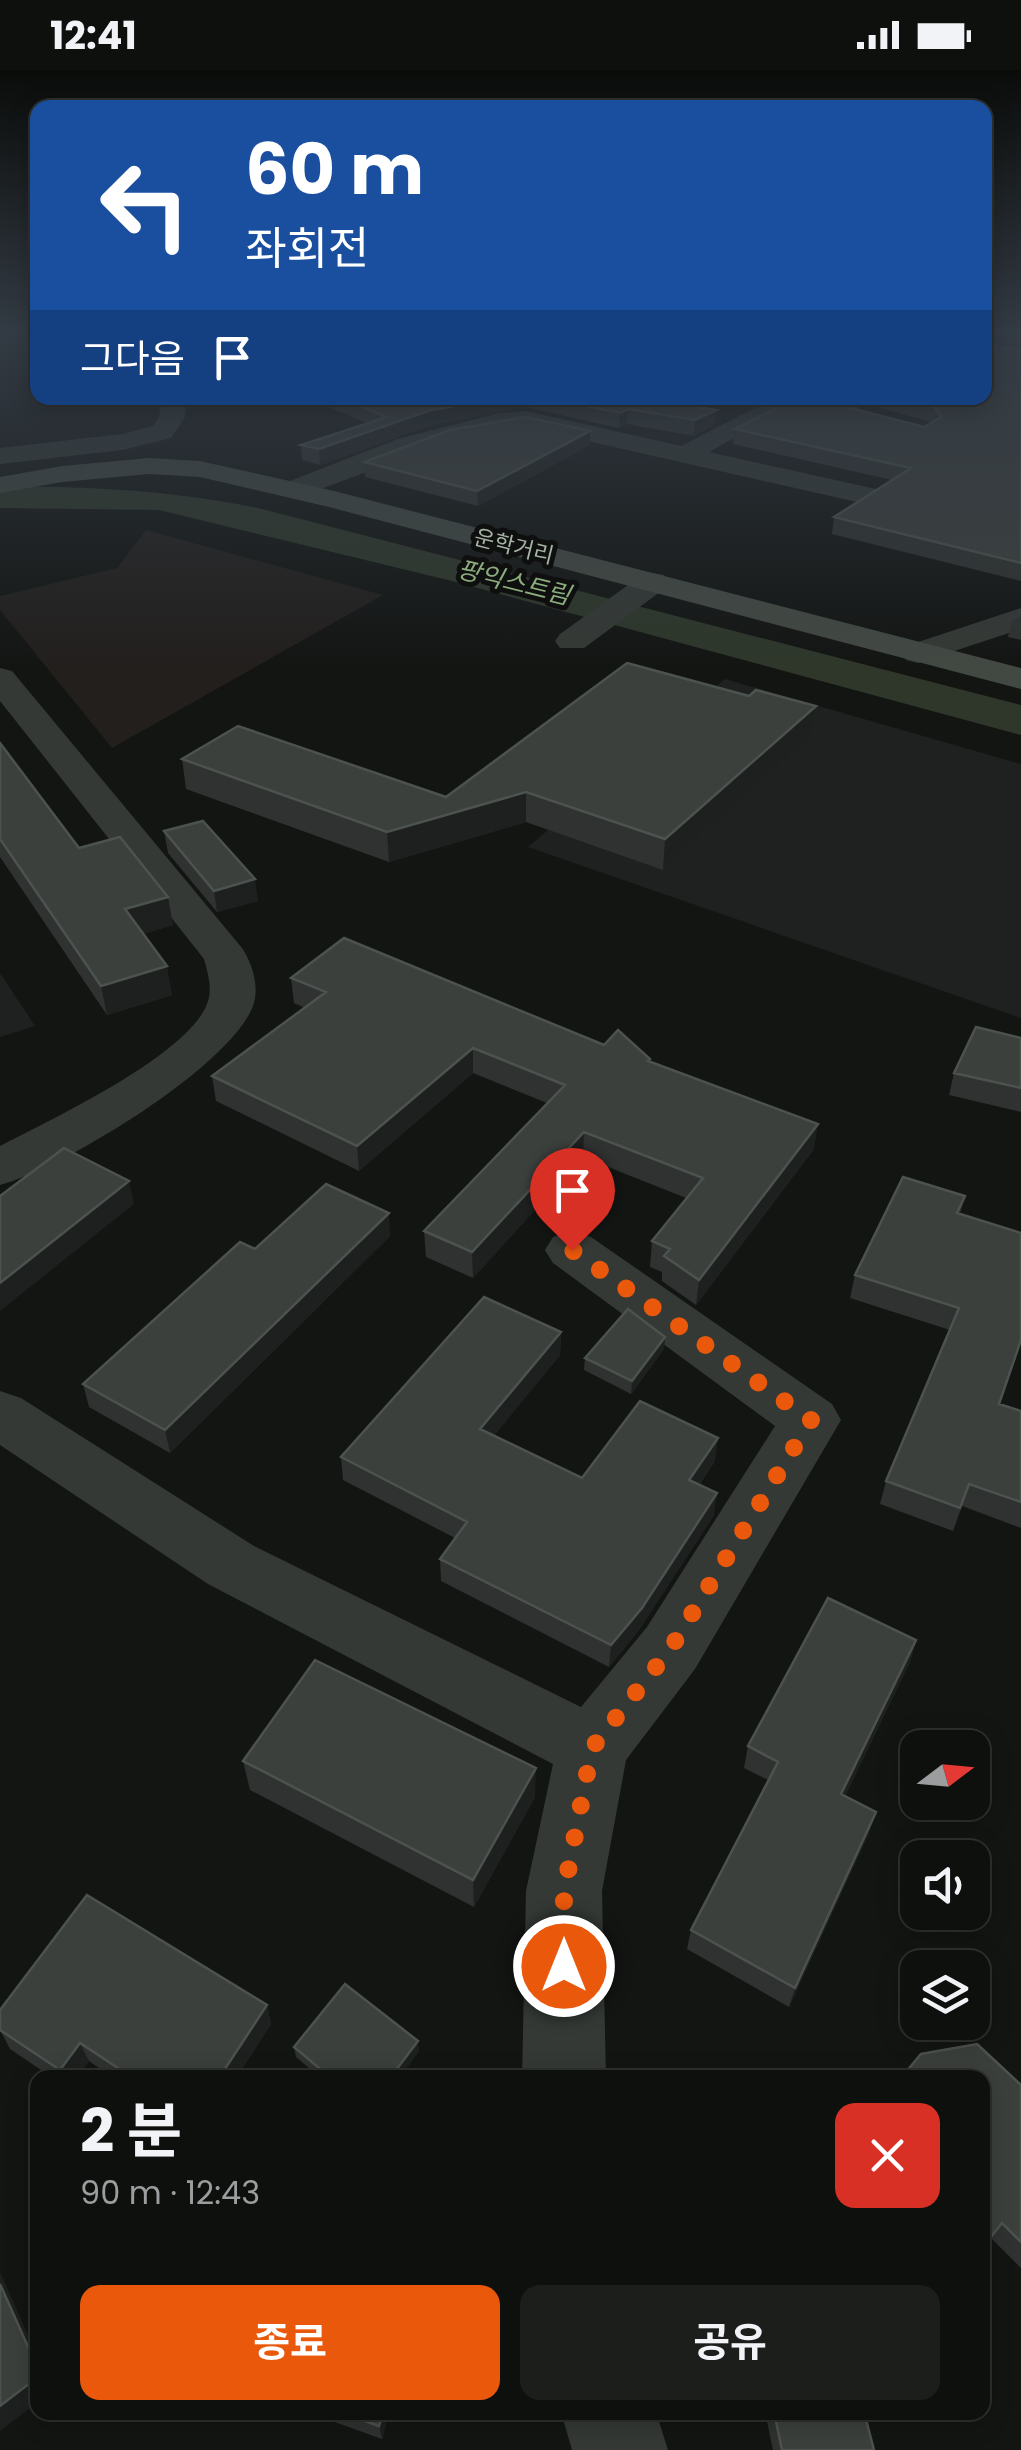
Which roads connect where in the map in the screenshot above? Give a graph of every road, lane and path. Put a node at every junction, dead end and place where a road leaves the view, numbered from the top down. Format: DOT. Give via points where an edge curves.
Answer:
graph roads {
  1 [pos="111,445"];
  2 [pos="419,445"];
  3 [pos="642,445"];
  4 [pos="702,445"];
  5 [pos="686,454"];
  6 [pos="4,475"];
  7 [pos="292,490"];
  8 [pos="866,495"];
  9 [pos="645,588"];
  10 [pos="1021,618"];
  11 [pos="580,636"];
  12 [pos="918,653"];
  13 [pos="0,678"];
  14 [pos="1021,679"];
  15 [pos="0,1168"];
  16 [pos="572,1250"];
  17 [pos="0,1414"];
  18 [pos="592,1748"];
  19 [pos="564,2070"];
  20 [pos="611,2420"];
  21 [pos="620,2450"];
  1 -- 6 [label="street"];
  2 -- 7 [label="street"];
  3 -- 5 [label="street"];
  4 -- 5 [label="street"];
  5 -- 8 [label="street"];
  6 -- 7 [label="main road, 운학거리" via="149,466 200,469"];
  7 -- 9 [label="main road, 운학거리"];
  9 -- 11 [label="street"];
  9 -- 12 [label="main road, 운학거리"];
  10 -- 12 [label="street"];
  12 -- 14 [label="main road, 운학거리"];
  13 -- 15 [label="street" via="226,958 234,984 228,1009 194,1050"];
  16 -- 18 [label="street" via="811,1420 671,1648"];
  17 -- 18 [label="street" via="232,1566"];
  18 -- 19 [label="street" via="564,1892"];
  20 -- 21 [label="street"];
}
